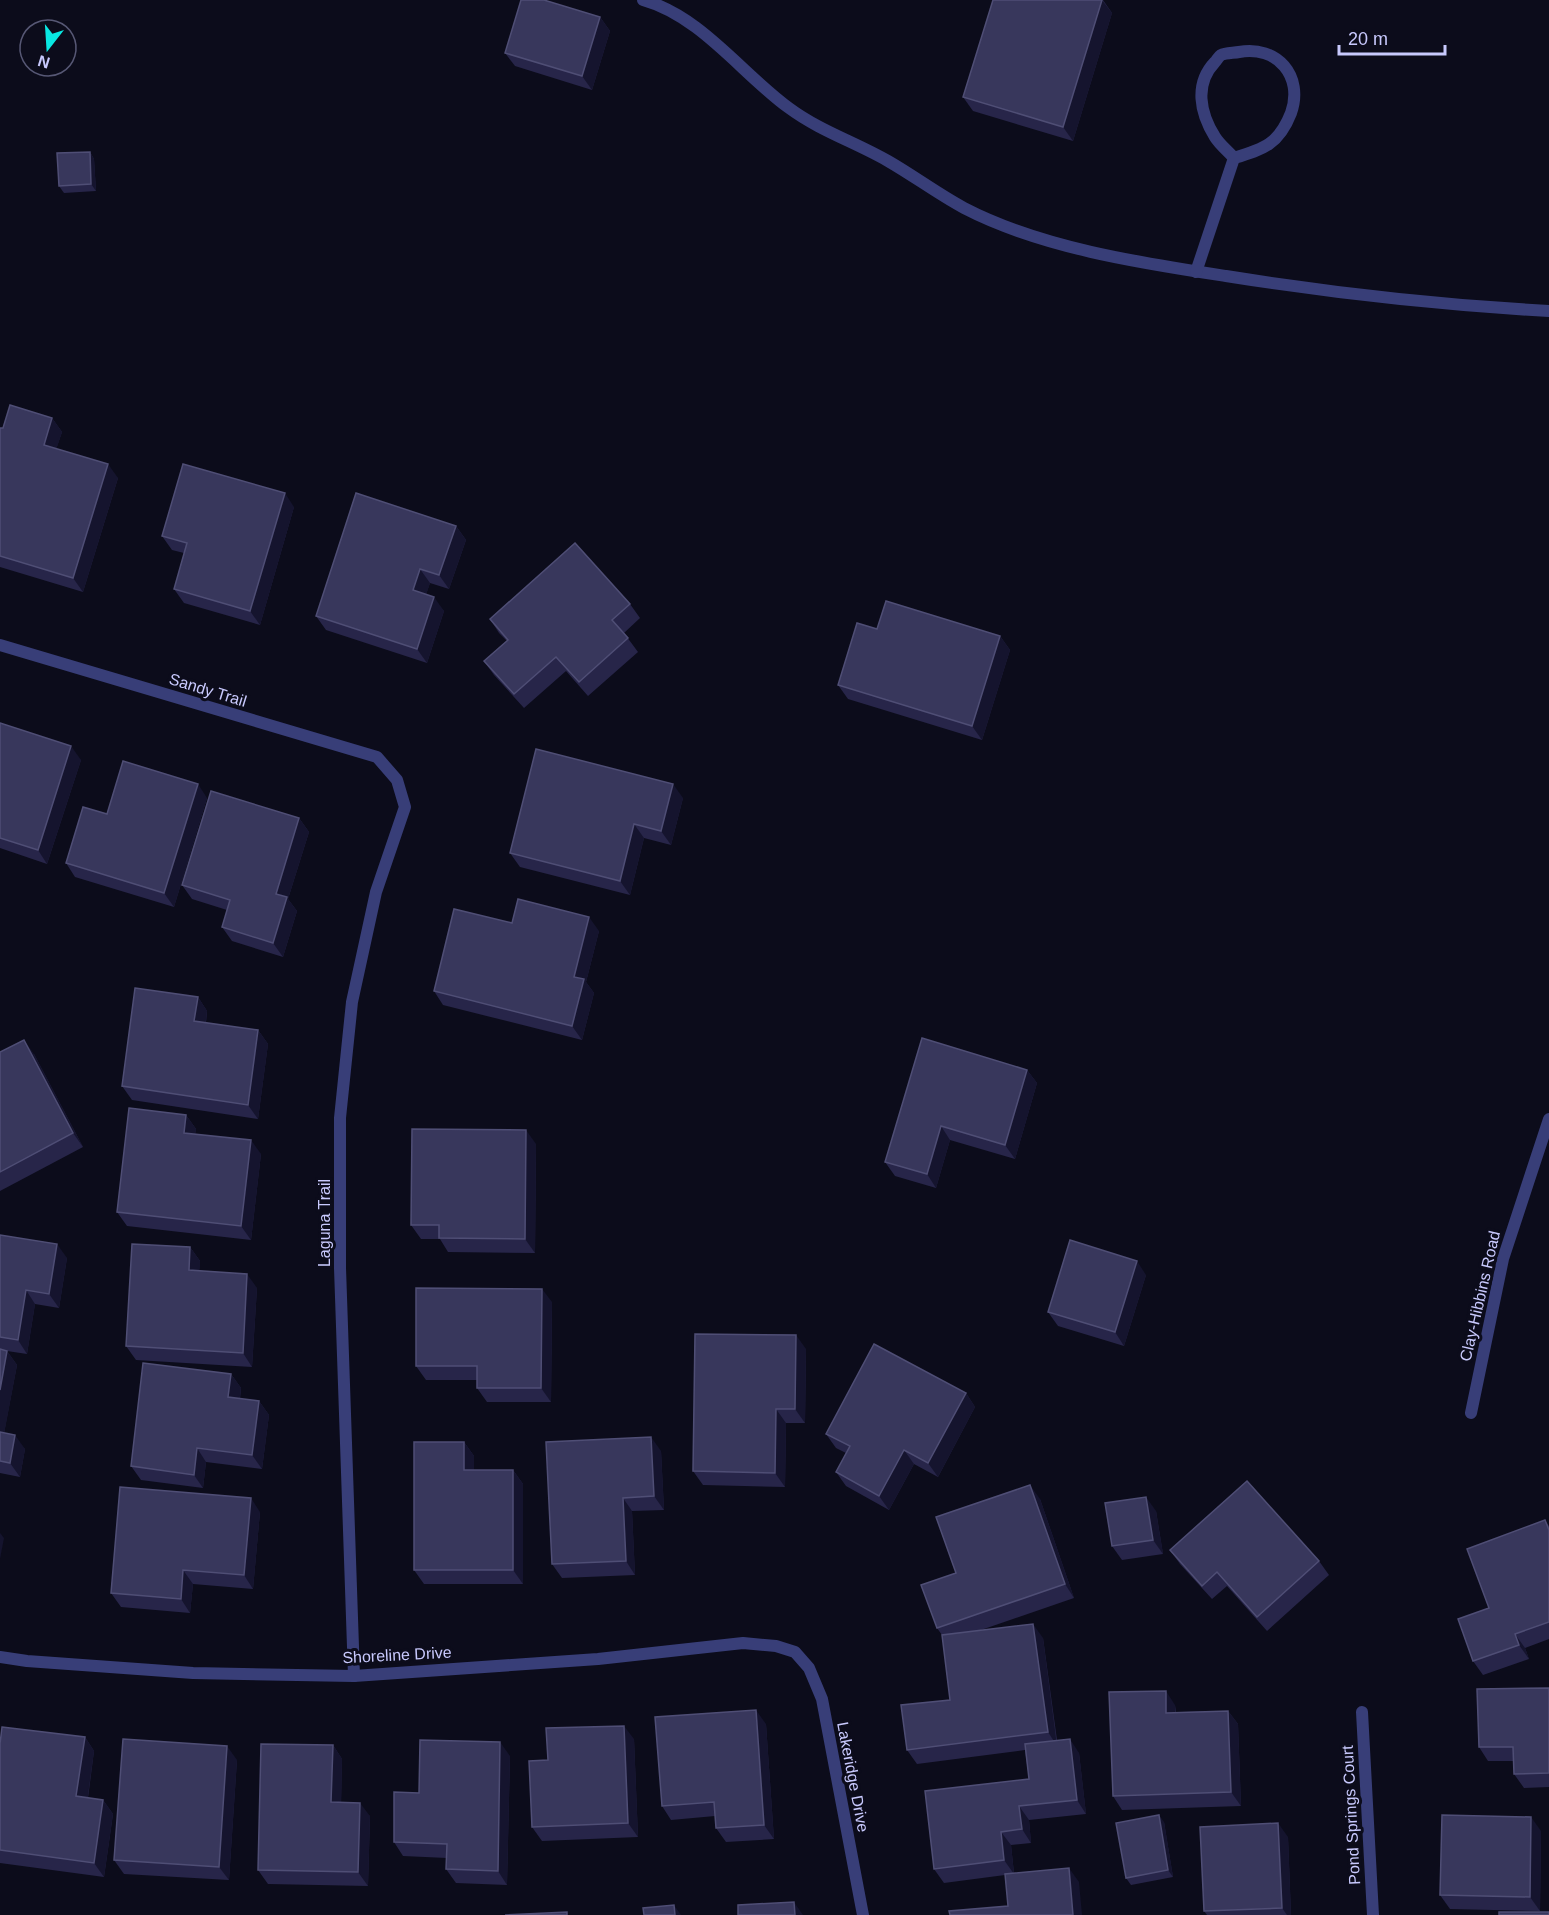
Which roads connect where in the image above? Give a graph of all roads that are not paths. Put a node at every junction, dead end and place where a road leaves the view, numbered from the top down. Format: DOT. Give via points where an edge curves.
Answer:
graph roads {
  1 [pos="643,0"];
  2 [pos="1234,158"];
  3 [pos="1196,272"];
  4 [pos="1549,311"];
  5 [pos="0,645"];
  6 [pos="398,780"];
  7 [pos="1549,1119"];
  8 [pos="1471,1413"];
  9 [pos="795,1652"];
  10 [pos="0,1657"];
  11 [pos="354,1676"];
  12 [pos="1362,1712"];
  13 [pos="863,1915"];
  14 [pos="1373,1915"];
  1 -- 3 [label="street" via="676,15 810,123 886,160 965,208 1077,248"];
  2 -- 2 [label="street" via="1263,149 1285,129 1295,101 1292,76 1278,58 1251,50 1221,55 1206,71 1200,90 1203,109 1216,138"];
  2 -- 3 [label="street"];
  3 -- 4 [label="street" via="1330,292"];
  5 -- 6 [label="street, Sandy Trail" via="377,757"];
  6 -- 11 [label="street, Laguna Trail" via="405,807 376,892 352,1002 340,1119 340,1268"];
  7 -- 8 [label="street, Clay-Hibbins Road" via="1503,1259"];
  9 -- 11 [label="street, Shoreline Drive" via="743,1643 598,1659"];
  9 -- 13 [label="street, Lakeridge Drive" via="809,1668 822,1699"];
  10 -- 11 [label="street, Shoreline Drive" via="193,1673"];
  12 -- 14 [label="street, Pond Springs Court"];
}
